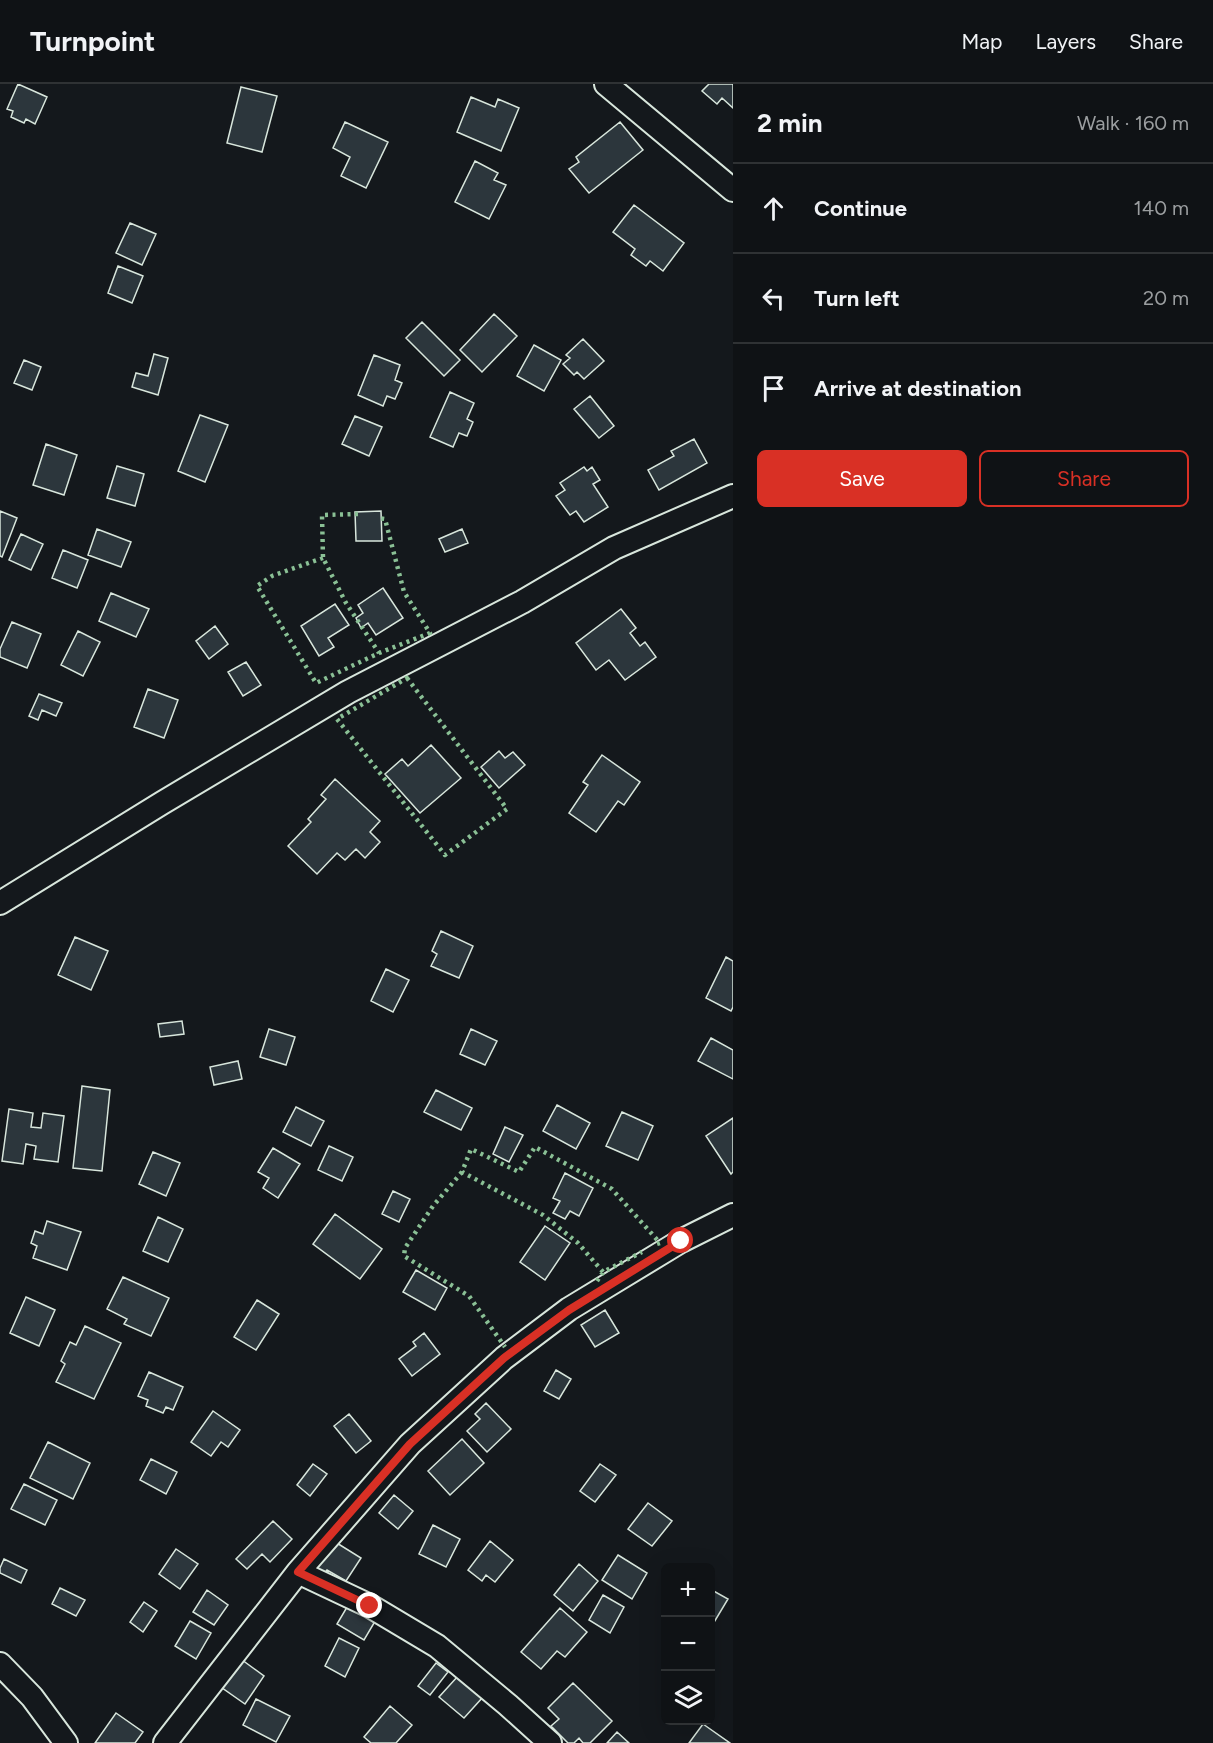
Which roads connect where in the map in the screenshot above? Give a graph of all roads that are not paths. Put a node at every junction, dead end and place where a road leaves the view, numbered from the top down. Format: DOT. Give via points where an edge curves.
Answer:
graph roads {
  1 [pos="606,84"];
  2 [pos="733,190"];
  3 [pos="733,496"];
  4 [pos="0,903"];
  5 [pos="733,1215"];
  6 [pos="298,1572"];
  7 [pos="0,1664"];
  8 [pos="66,1743"];
  9 [pos="165,1743"];
  10 [pos="550,1743"];
  1 -- 2 [label="street"];
  3 -- 4 [label="street" via="614,548 522,602 348,692"];
  5 -- 6 [label="street" via="681,1241 569,1310 504,1358 410,1444"];
  6 -- 9 [label="street"];
  6 -- 10 [label="street" via="370,1606 437,1646"];
  7 -- 8 [label="street" via="32,1697"];
}
